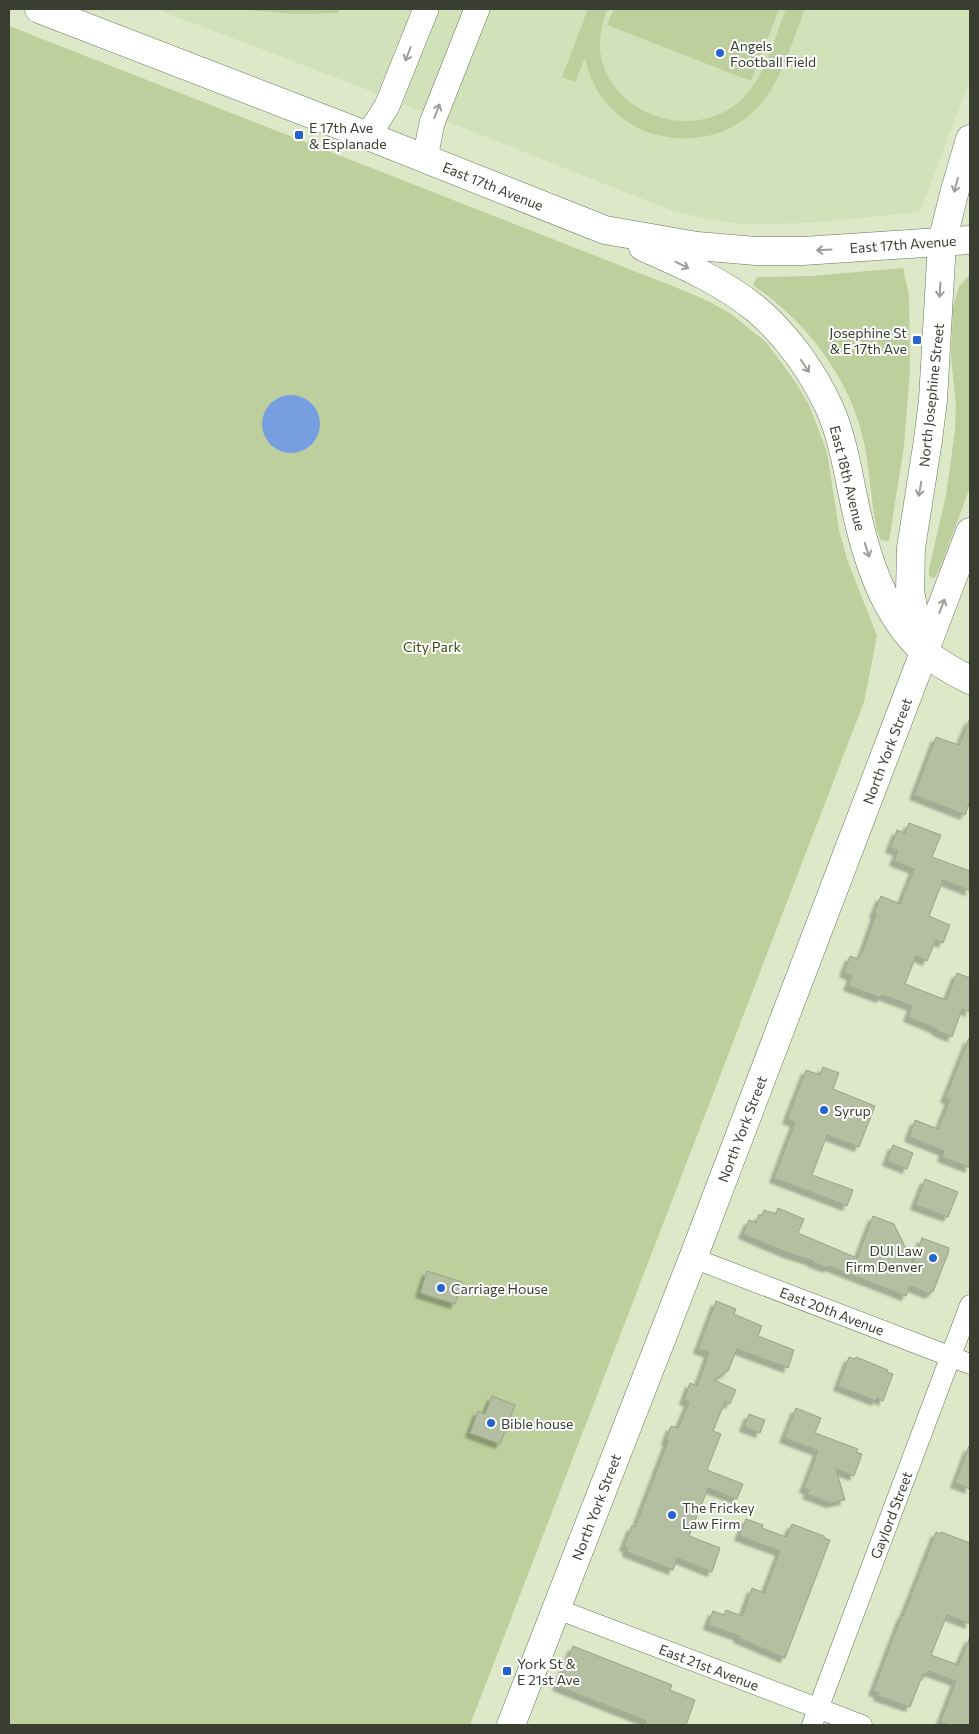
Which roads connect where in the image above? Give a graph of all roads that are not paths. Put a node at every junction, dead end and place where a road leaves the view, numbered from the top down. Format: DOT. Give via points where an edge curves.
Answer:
graph roads {
  1 [pos="39,9"];
  2 [pos="426,9"];
  3 [pos="477,9"];
  4 [pos="368,136"];
  5 [pos="970,138"];
  6 [pos="425,158"];
  7 [pos="605,230"];
  8 [pos="970,240"];
  9 [pos="942,242"];
  10 [pos="970,532"];
  11 [pos="925,652"];
  12 [pos="970,680"];
  13 [pos="693,1258"];
  14 [pos="970,1305"];
  15 [pos="950,1356"];
  16 [pos="970,1364"];
  17 [pos="557,1609"];
  18 [pos="815,1717"];
  19 [pos="511,1725"];
  20 [pos="862,1725"];
  1 -- 4 [label="main road, East 17th Avenue"];
  2 -- 4 [label="street, one-way" via="387,106"];
  6 -- 3 [label="street, one-way" via="432,123"];
  4 -- 6 [label="main road, East 17th Avenue"];
  5 -- 9 [label="main road, North Josephine Street, one-way"];
  6 -- 7 [label="main road, East 17th Avenue"];
  9 -- 7 [label="main road, East 17th Avenue, one-way" via="756,251 689,245"];
  7 -- 11 [label="main road, East 18th Avenue, one-way" via="691,269 734,294 765,318 796,353 820,391 839,434 860,529 883,592 901,624"];
  8 -- 9 [label="main road, East 17th Avenue"];
  9 -- 11 [label="main road, North Josephine Street, one-way" via="933,400 909,578 915,618"];
  11 -- 10 [label="main road, North York Street, one-way"];
  11 -- 12 [label="main road, East 18th Avenue"];
  11 -- 13 [label="main road, North York Street"];
  13 -- 15 [label="street, East 20th Avenue"];
  13 -- 17 [label="main road, North York Street"];
  14 -- 15 [label="street, Gaylord Street"];
  15 -- 16 [label="street, East 20th Avenue"];
  15 -- 18 [label="street, Gaylord Street"];
  17 -- 18 [label="street, East 21st Avenue"];
  17 -- 19 [label="main road, North York Street"];
  18 -- 20 [label="street, East 21st Avenue"];
}
